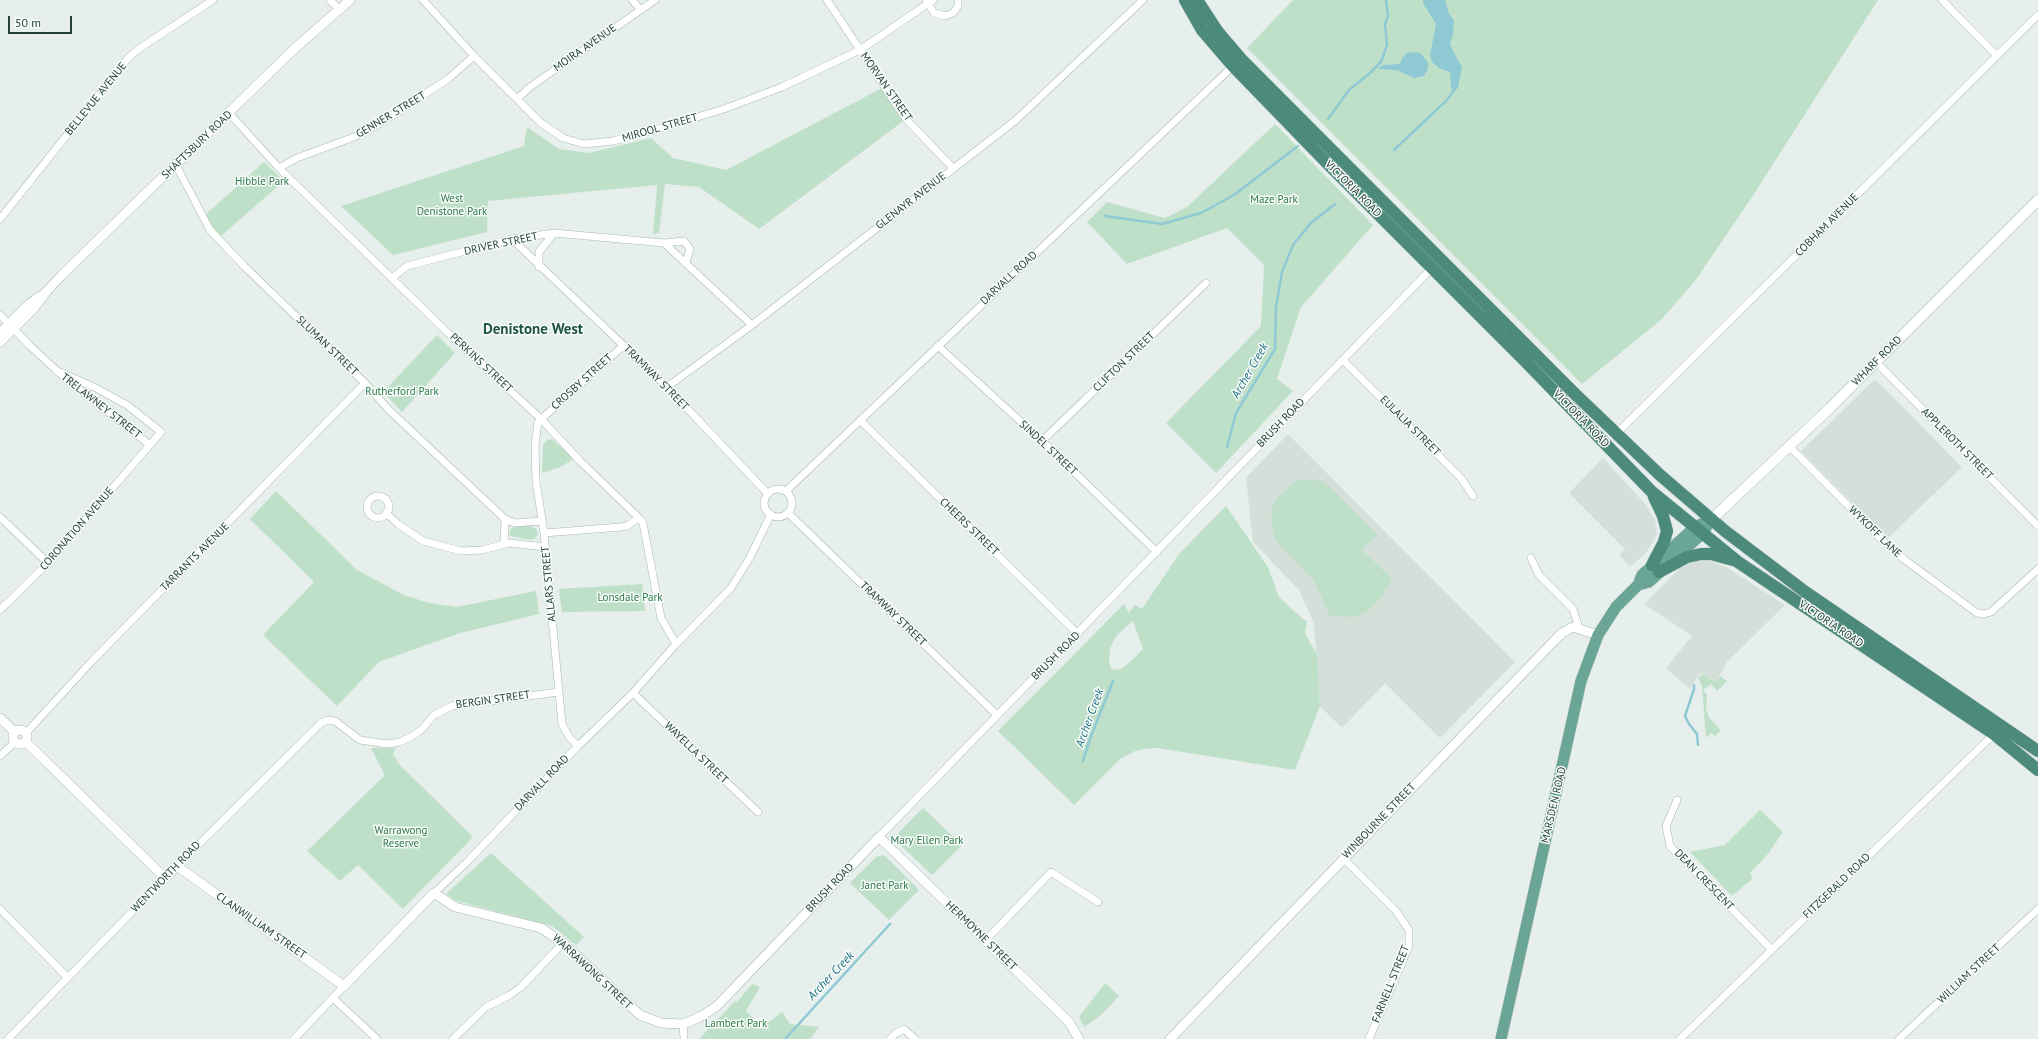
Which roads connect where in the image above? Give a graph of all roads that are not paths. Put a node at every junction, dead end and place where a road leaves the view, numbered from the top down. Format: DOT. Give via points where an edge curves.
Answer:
graph roads {
  1 [pos="213,0"];
  2 [pos="330,0"];
  3 [pos="350,0"];
  4 [pos="423,0"];
  5 [pos="632,0"];
  6 [pos="655,0"];
  7 [pos="827,0"];
  8 [pos="958,0"];
  9 [pos="1143,0"];
  10 [pos="1185,0"];
  11 [pos="1197,0"];
  12 [pos="1942,0"];
  13 [pos="929,1"];
  14 [pos="340,10"];
  15 [pos="641,10"];
  16 [pos="2038,15"];
  17 [pos="860,50"];
  18 [pos="474,56"];
  19 [pos="1998,56"];
  20 [pos="1233,66"];
  21 [pos="517,99"];
  22 [pos="229,113"];
  23 [pos="176,165"];
  24 [pos="279,168"];
  25 [pos="953,168"];
  26 [pos="2038,200"];
  27 [pos="0,219"];
  28 [pos="554,233"];
  29 [pos="512,239"];
  30 [pos="664,243"];
  31 [pos="686,262"];
  32 [pos="539,267"];
  33 [pos="1432,268"];
  34 [pos="392,278"];
  35 [pos="1206,283"];
  36 [pos="0,314"];
  37 [pos="752,325"];
  38 [pos="12,326"];
  39 [pos="0,333"];
  40 [pos="0,342"];
  41 [pos="623,346"];
  42 [pos="938,346"];
  43 [pos="1343,360"];
  44 [pos="1876,362"];
  45 [pos="57,371"];
  46 [pos="365,383"];
  47 [pos="667,387"];
  48 [pos="541,419"];
  49 [pos="861,421"];
  50 [pos="1616,434"];
  51 [pos="1042,441"];
  52 [pos="150,445"];
  53 [pos="1789,446"];
  54 [pos="786,491"];
  55 [pos="1652,492"];
  56 [pos="768,494"];
  57 [pos="1473,496"];
  58 [pos="386,513"];
  59 [pos="788,513"];
  60 [pos="771,514"];
  61 [pos="0,517"];
  62 [pos="639,518"];
  63 [pos="505,519"];
  64 [pos="1712,519"];
  65 [pos="542,521"];
  66 [pos="2038,526"];
  67 [pos="1699,530"];
  68 [pos="544,533"];
  69 [pos="504,544"];
  70 [pos="545,547"];
  71 [pos="1156,552"];
  72 [pos="1530,558"];
  73 [pos="1738,562"];
  74 [pos="48,563"];
  75 [pos="1656,569"];
  76 [pos="2038,569"];
  77 [pos="0,610"];
  78 [pos="1578,628"];
  79 [pos="1078,634"];
  80 [pos="1598,635"];
  81 [pos="676,644"];
  82 [pos="558,692"];
  83 [pos="633,693"];
  84 [pos="997,714"];
  85 [pos="0,718"];
  86 [pos="327,720"];
  87 [pos="16,732"];
  88 [pos="26,732"];
  89 [pos="1994,734"];
  90 [pos="2017,737"];
  91 [pos="15,742"];
  92 [pos="26,742"];
  93 [pos="578,746"];
  94 [pos="2038,751"];
  95 [pos="0,756"];
  96 [pos="2035,763"];
  97 [pos="2038,778"];
  98 [pos="1677,800"];
  99 [pos="758,812"];
  100 [pos="879,838"];
  101 [pos="1343,858"];
  102 [pos="177,866"];
  103 [pos="165,878"];
  104 [pos="434,893"];
  105 [pos="1098,902"];
  106 [pos="0,909"];
  107 [pos="2038,909"];
  108 [pos="986,940"];
  109 [pos="563,943"];
  110 [pos="1772,950"];
  111 [pos="68,978"];
  112 [pos="344,986"];
  113 [pos="333,998"];
  114 [pos="683,1024"];
  115 [pos="8,1039"];
  116 [pos="294,1039"];
  117 [pos="377,1039"];
  118 [pos="453,1039"];
  119 [pos="684,1039"];
  120 [pos="890,1039"];
  121 [pos="915,1039"];
  122 [pos="1079,1039"];
  123 [pos="1170,1039"];
  124 [pos="1369,1039"];
  125 [pos="1501,1039"];
  126 [pos="1680,1039"];
  127 [pos="1899,1039"];
  1 -- 27 [label="street, BELLEVUE AVENUE" via="129,57"];
  2 -- 14 [label="street"];
  3 -- 14 [label="street, SHAFTSBURY ROAD"];
  4 -- 18 [label="street, MIROOL STREET"];
  5 -- 15 [label="street"];
  6 -- 15 [label="street, MOIRA AVENUE"];
  7 -- 17 [label="street, MORVAN STREET"];
  8 -- 13 [label="street, MIROOL STREET" via="958,6 953,14 945,16 934,13"];
  9 -- 25 [label="street, GLENAYR AVENUE" via="1016,120"];
  10 -- 20 [label="highway, VICTORIA ROAD" via="1202,30"];
  11 -- 50 [label="highway, VICTORIA ROAD" via="1218,32 1241,59"];
  12 -- 19 [label="street"];
  13 -- 17 [label="street, MIROOL STREET"];
  14 -- 22 [label="street, SHAFTSBURY ROAD" via="293,50"];
  15 -- 21 [label="street, MOIRA AVENUE" via="530,87"];
  16 -- 19 [label="street, COBHAM AVENUE"];
  17 -- 21 [label="street, MIROOL STREET" via="782,87 724,109 613,141 584,144 563,138 541,123"];
  17 -- 25 [label="street, MORVAN STREET" via="906,119"];
  18 -- 21 [label="street, MIROOL STREET"];
  18 -- 24 [label="street, GENNER STREET" via="448,79 379,124"];
  19 -- 50 [label="street, COBHAM AVENUE"];
  20 -- 33 [label="highway, VICTORIA ROAD"];
  20 -- 42 [label="street, DARVALL ROAD"];
  22 -- 23 [label="street, SHAFTSBURY ROAD"];
  22 -- 24 [label="street, PERKINS STREET"];
  23 -- 38 [label="street, SHAFTSBURY ROAD" via="46,292 34,308"];
  23 -- 46 [label="street, SLUMAN STREET" via="210,230"];
  24 -- 34 [label="street, PERKINS STREET"];
  25 -- 37 [label="street, GLENAYR AVENUE"];
  26 -- 44 [label="main road, WHARF ROAD"];
  28 -- 29 [label="street, DRIVER STREET"];
  28 -- 30 [label="street, DRIVER STREET"];
  28 -- 32 [label="street" via="539,252"];
  29 -- 32 [label="street, TRAMWAY STREET"];
  29 -- 34 [label="street, DRIVER STREET" via="407,266"];
  30 -- 31 [label="street"];
  30 -- 31 [label="street, DRIVER STREET" via="687,243 690,253"];
  31 -- 37 [label="street"];
  32 -- 41 [label="street, TRAMWAY STREET"];
  33 -- 43 [label="street, BRUSH ROAD"];
  33 -- 55 [label="highway, VICTORIA ROAD"];
  34 -- 48 [label="street, PERKINS STREET"];
  35 -- 51 [label="street, CLIFTON STREET"];
  36 -- 38 [label="street, TRELAWNEY STREET"];
  37 -- 47 [label="street, GLENAYR AVENUE"];
  38 -- 39 [label="street, SHAFTSBURY ROAD"];
  38 -- 40 [label="street, SHAFTSBURY ROAD"];
  38 -- 45 [label="street, TRELAWNEY STREET" via="28,345"];
  41 -- 47 [label="street, TRAMWAY STREET"];
  41 -- 48 [label="street, CROSBY STREET"];
  42 -- 49 [label="street, DARVALL ROAD"];
  42 -- 51 [label="street, SINDEL STREET"];
  43 -- 57 [label="street, EULALIA STREET" via="1461,478"];
  43 -- 71 [label="street, BRUSH ROAD"];
  44 -- 53 [label="main road, WHARF ROAD"];
  44 -- 66 [label="street, APPLEROTH STREET"];
  45 -- 52 [label="street, TRELAWNEY STREET"];
  45 -- 52 [label="street, TRELAWNEY STREET" via="127,405 161,432"];
  46 -- 63 [label="street, SLUMAN STREET" via="389,410"];
  46 -- 88 [label="street, TARRANTS AVENUE" via="92,661"];
  47 -- 56 [label="street, TRAMWAY STREET"];
  48 -- 62 [label="street, PERKINS STREET"];
  48 -- 65 [label="street, ALLARS STREET" via="538,422 535,445 536,481"];
  49 -- 54 [label="street, DARVALL ROAD"];
  49 -- 79 [label="street, CHEERS STREET"];
  50 -- 64 [label="highway, VICTORIA ROAD"];
  51 -- 71 [label="street, SINDEL STREET"];
  52 -- 74 [label="street, CORONATION AVENUE"];
  53 -- 64 [label="main road, WHARF ROAD"];
  53 -- 76 [label="street, WYKOFF LANE" via="1889,547 1977,612 1991,612"];
  54 -- 56 [label="street" via="774,489"];
  54 -- 59 [label="street" via="792,501"];
  55 -- 67 [label="highway, VICTORIA ROAD"];
  55 -- 75 [label="highway" via="1664,516 1667,531"];
  56 -- 60 [label="street" via="764,503"];
  58 -- 69 [label="street" via="416,537 431,544 461,551 482,550"];
  59 -- 60 [label="street" via="780,516"];
  59 -- 84 [label="street, TRAMWAY STREET"];
  60 -- 81 [label="street, DARVALL ROAD" via="749,559 731,588"];
  61 -- 74 [label="street"];
  62 -- 68 [label="street" via="621,527"];
  62 -- 81 [label="street, PERKINS STREET" via="643,523 661,618"];
  63 -- 65 [label="street" via="515,523"];
  63 -- 69 [label="street"];
  64 -- 67 [label="main road, MARSDEN ROAD"];
  64 -- 90 [label="highway, VICTORIA ROAD" via="1804,591"];
  65 -- 68 [label="street, ALLARS STREET"];
  67 -- 73 [label="highway, VICTORIA ROAD"];
  67 -- 75 [label="main road, MARSDEN ROAD"];
  68 -- 70 [label="street, ALLARS STREET"];
  69 -- 70 [label="street"];
  70 -- 82 [label="street, ALLARS STREET"];
  71 -- 79 [label="street, BRUSH ROAD"];
  72 -- 78 [label="street" via="1539,575 1573,609"];
  73 -- 75 [label="highway" via="1712,554 1701,554"];
  73 -- 89 [label="highway, VICTORIA ROAD"];
  74 -- 77 [label="street, CORONATION AVENUE"];
  75 -- 80 [label="main road, MARSDEN ROAD" via="1649,582 1638,585 1616,607"];
  78 -- 80 [label="street"];
  78 -- 101 [label="street, WINBOURNE STREET" via="1571,628 1554,641"];
  79 -- 84 [label="street, BRUSH ROAD"];
  80 -- 125 [label="main road, MARSDEN ROAD" via="1581,681"];
  81 -- 83 [label="street, DARVALL ROAD"];
  82 -- 86 [label="street, BERGIN STREET" via="452,706 434,715 412,736 388,744 360,740 335,722"];
  82 -- 93 [label="street, ALLARS STREET" via="562,724"];
  83 -- 93 [label="street, DARVALL ROAD"];
  83 -- 99 [label="street, WAYELLA STREET"];
  84 -- 100 [label="street, BRUSH ROAD"];
  85 -- 87 [label="street"];
  86 -- 102 [label="street, WENTWORTH ROAD" via="315,728"];
  87 -- 88 [label="street"];
  87 -- 91 [label="street" via="13,737"];
  88 -- 92 [label="street"];
  89 -- 96 [label="highway, VICTORIA ROAD"];
  89 -- 110 [label="street, FITZGERALD ROAD"];
  90 -- 94 [label="highway, VICTORIA ROAD"];
  90 -- 96 [label="highway"];
  91 -- 92 [label="street"];
  91 -- 95 [label="street"];
  92 -- 103 [label="street"];
  93 -- 104 [label="street, DARVALL ROAD"];
  96 -- 97 [label="street"];
  98 -- 110 [label="street, DEAN CRESCENT" via="1666,826 1670,846"];
  100 -- 108 [label="street, HERMOYNE STREET"];
  100 -- 114 [label="street, BRUSH ROAD" via="716,1006 700,1018"];
  101 -- 123 [label="street, WINBOURNE STREET"];
  101 -- 124 [label="street, FARNELL STREET" via="1396,911 1409,930 1409,945"];
  102 -- 103 [label="street, WENTWORTH ROAD"];
  102 -- 112 [label="street, CLANWILLIAM STREET"];
  103 -- 111 [label="street, WENTWORTH ROAD"];
  104 -- 109 [label="street, WARRAWONG STREET" via="455,907 541,928"];
  104 -- 112 [label="street, DARVALL ROAD"];
  105 -- 108 [label="street" via="1051,872"];
  106 -- 111 [label="street"];
  107 -- 127 [label="street, WILLIAM STREET"];
  108 -- 122 [label="street, HERMOYNE STREET" via="1069,1022"];
  109 -- 114 [label="street, WARRAWONG STREET" via="640,1015 669,1024"];
  109 -- 118 [label="street" via="521,987 486,1007"];
  110 -- 126 [label="street, FITZGERALD ROAD"];
  111 -- 115 [label="street, WENTWORTH ROAD"];
  112 -- 113 [label="street, DARVALL ROAD"];
  113 -- 116 [label="street, DARVALL ROAD"];
  113 -- 117 [label="street"];
  114 -- 119 [label="street"];
  120 -- 121 [label="street" via="904,1029"];
}
